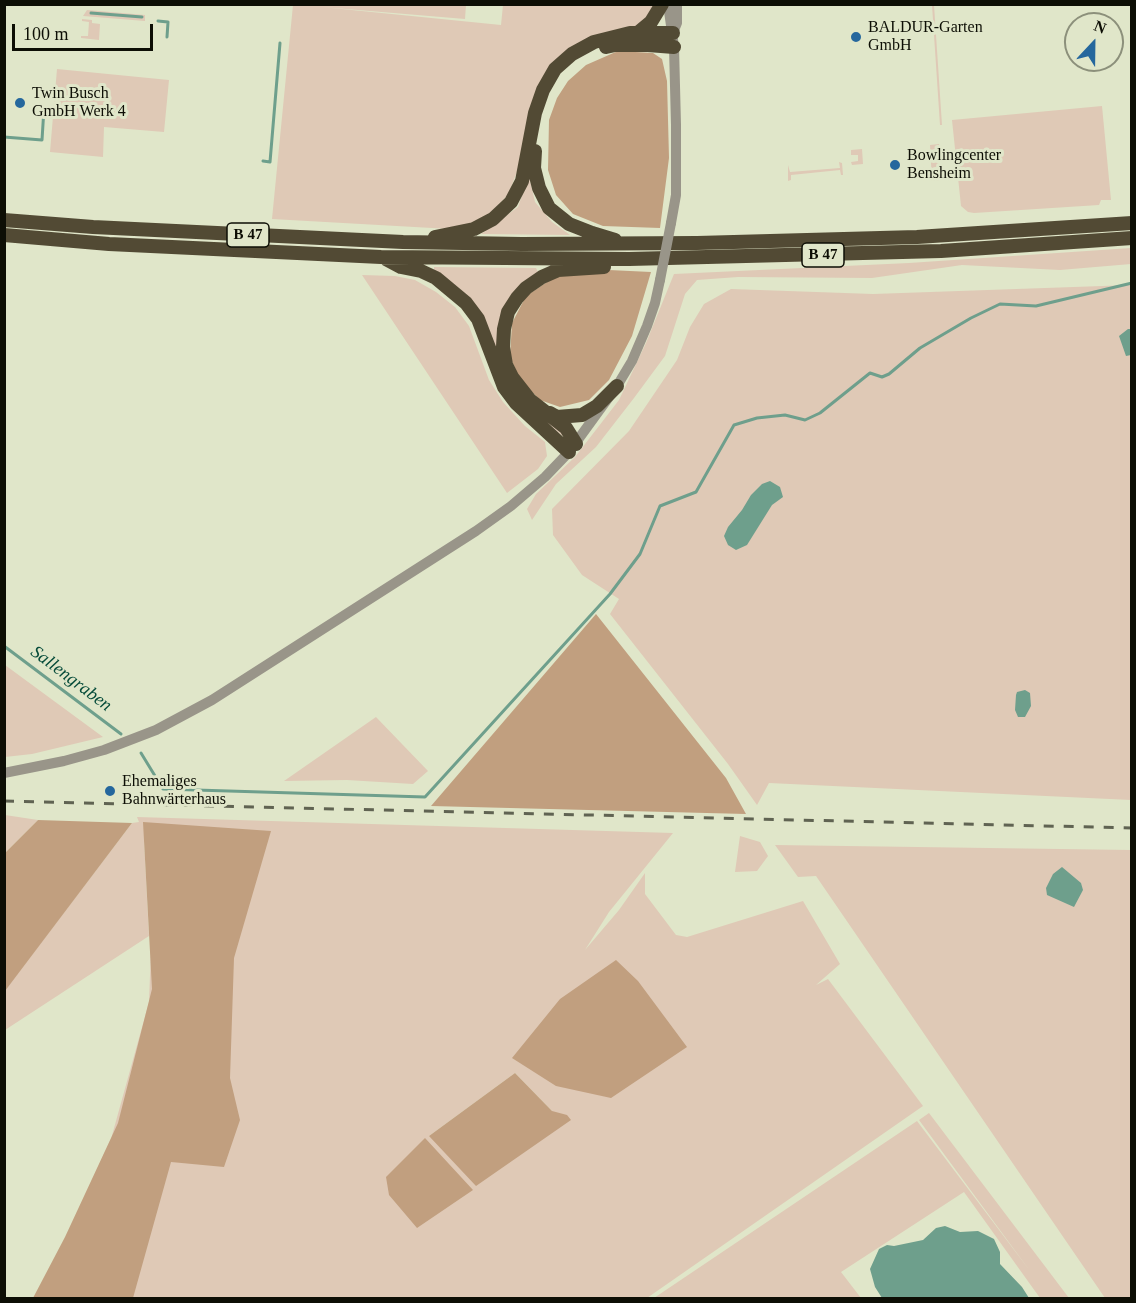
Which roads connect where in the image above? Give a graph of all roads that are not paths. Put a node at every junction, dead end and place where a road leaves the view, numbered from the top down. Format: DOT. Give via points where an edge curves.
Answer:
graph roads {
  1 [pos="662,4"];
  2 [pos="668,4"];
  3 [pos="677,4"];
  4 [pos="639,32"];
  5 [pos="673,33"];
  6 [pos="674,47"];
  7 [pos="4,220"];
  8 [pos="1131,223"];
  9 [pos="4,235"];
  10 [pos="1131,238"];
  11 [pos="404,242"];
  12 [pos="625,244"];
  13 [pos="381,257"];
  14 [pos="629,259"];
  15 [pos="617,386"];
  16 [pos="541,408"];
  17 [pos="572,448"];
  18 [pos="4,772"];
  1 -- 4 [label="highway"];
  2 -- 5 [label="street"];
  3 -- 5 [label="street"];
  4 -- 5 [label="highway"];
  4 -- 11 [label="highway" via="594,42 555,69 535,113 522,181 511,202 493,219 474,229"];
  5 -- 6 [label="street"];
  6 -- 12 [label="highway" via="615,45 577,59 549,93 541,116 534,168 549,208 569,224"];
  6 -- 15 [label="street, bridge" via="676,195 655,303 632,361"];
  7 -- 11 [label="highway, B 47"];
  8 -- 12 [label="highway, B 47" via="917,237"];
  9 -- 13 [label="highway, B 47"];
  10 -- 14 [label="highway, B 47" via="941,251"];
  11 -- 12 [label="highway, B 47"];
  13 -- 14 [label="highway, B 47"];
  13 -- 17 [label="highway" via="436,278 466,303 478,319 504,387 516,402"];
  14 -- 16 [label="highway" via="605,266 558,270 542,277 526,288 508,312 503,347 506,365 520,390"];
  15 -- 16 [label="highway" via="582,415 557,417"];
  15 -- 17 [label="street"];
  16 -- 17 [label="highway" via="566,428"];
  17 -- 18 [label="street" via="545,477 476,531 212,700 156,730 104,750"];
}
